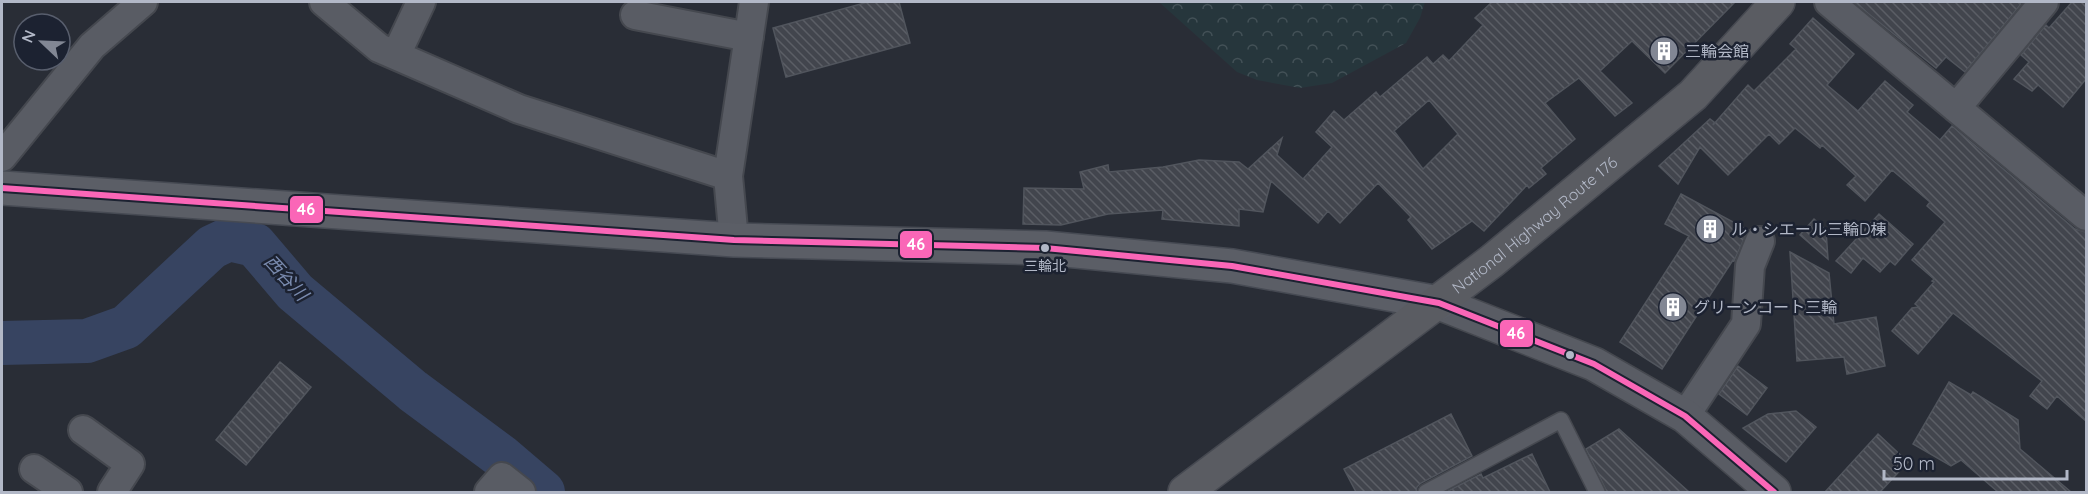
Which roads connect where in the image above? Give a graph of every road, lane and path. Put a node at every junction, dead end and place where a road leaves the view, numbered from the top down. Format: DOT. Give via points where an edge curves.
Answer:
graph roads {
  1 [pos="143,2"];
  2 [pos="324,2"];
  3 [pos="421,2"];
  4 [pos="754,2"];
  5 [pos="1778,2"];
  6 [pos="1829,2"];
  7 [pos="2044,2"];
  8 [pos="635,15"];
  9 [pos="749,37"];
  10 [pos="396,56"];
  11 [pos="1956,108"];
  12 [pos="2,157"];
  13 [pos="729,176"];
  14 [pos="2,188"];
  15 [pos="2086,216"];
  16 [pos="734,240"];
  17 [pos="1760,241"];
  18 [pos="1439,303"];
  19 [pos="1685,416"];
  20 [pos="82,430"];
  21 [pos="34,470"];
  22 [pos="68,492"];
  23 [pos="112,492"];
  24 [pos="489,492"];
  25 [pos="521,492"];
  26 [pos="1185,492"];
  27 [pos="1426,492"];
  28 [pos="1597,492"];
  29 [pos="1774,492"];
  1 -- 12 [label="street" via="93,46"];
  2 -- 10 [label="street" via="379,48"];
  3 -- 10 [label="street"];
  4 -- 9 [label="street"];
  5 -- 18 [label="highway, National Highway Route 176" via="1693,95"];
  6 -- 11 [label="street"];
  7 -- 11 [label="street"];
  8 -- 9 [label="street"];
  9 -- 13 [label="street"];
  10 -- 13 [label="street" via="519,109"];
  11 -- 15 [label="street"];
  13 -- 16 [label="street"];
  14 -- 16 [label="main road"];
  16 -- 18 [label="main road" via="1045,248 1232,266"];
  17 -- 19 [label="street" via="1750,266 1746,324"];
  18 -- 19 [label="street" via="1594,364"];
  18 -- 26 [label="highway, National Highway Route 176"];
  19 -- 29 [label="street"];
  20 -- 23 [label="street" via="130,464"];
  21 -- 22 [label="street"];
  24 -- 25 [label="street" via="502,477"];
  27 -- 28 [label="lane" via="1561,420"];
}
